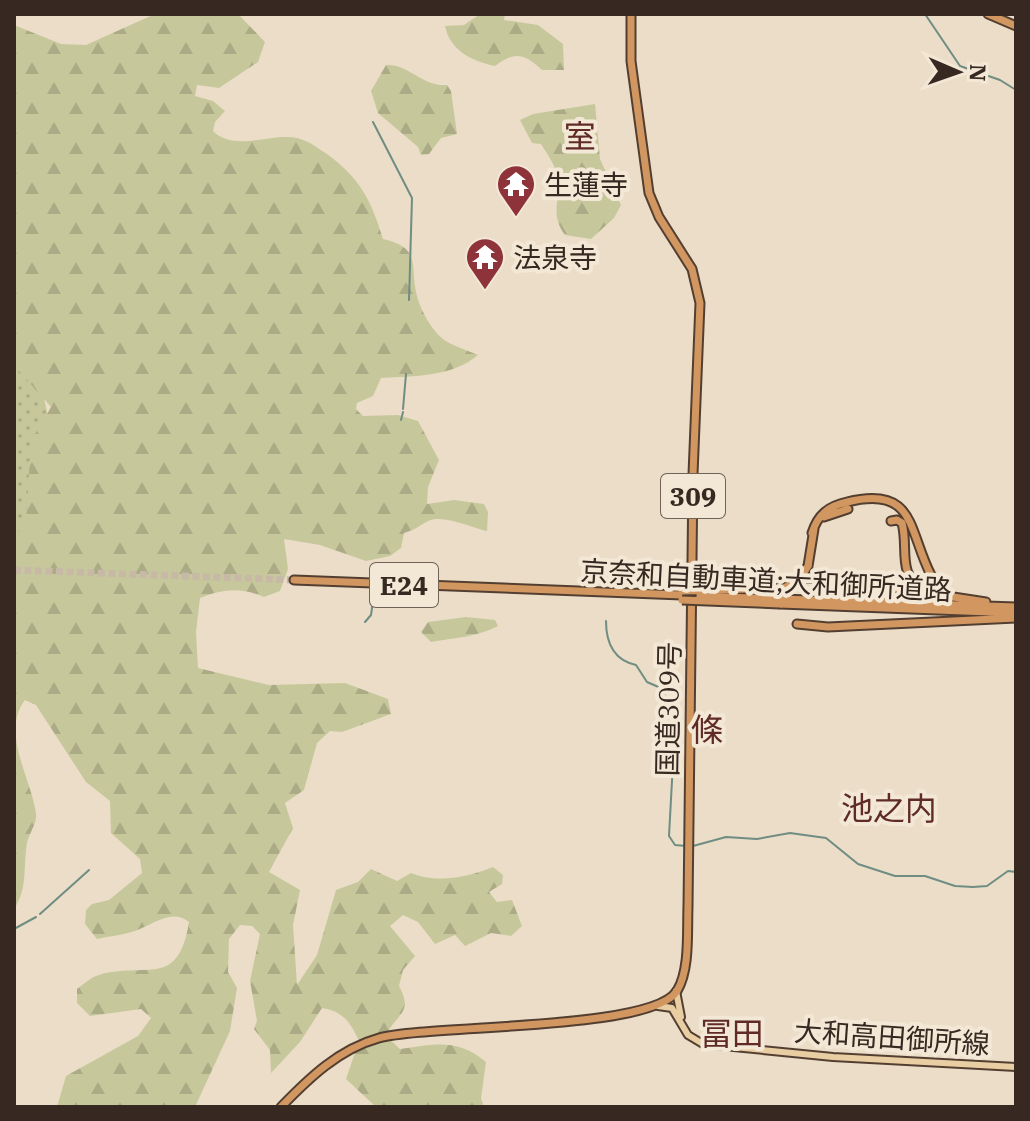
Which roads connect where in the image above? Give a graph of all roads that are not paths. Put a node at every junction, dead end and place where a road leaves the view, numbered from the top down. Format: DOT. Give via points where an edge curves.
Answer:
graph roads {
  1 [pos="631,14"];
  2 [pos="988,14"];
  3 [pos="1016,26"];
  4 [pos="848,509"];
  5 [pos="917,532"];
  6 [pos="812,533"];
  7 [pos="931,575"];
  8 [pos="788,579"];
  9 [pos="294,580"];
  10 [pos="514,589"];
  11 [pos="933,594"];
  12 [pos="682,595"];
  13 [pos="966,609"];
  14 [pos="1015,611"];
  15 [pos="797,624"];
  16 [pos="676,991"];
  17 [pos="658,1006"];
  18 [pos="681,1020"];
  19 [pos="1016,1067"];
  20 [pos="281,1107"];
  1 -- 16 [label="highway, 国道309号 / 309" via="631,61 649,193 692,269 700,303 688,907 684,965"];
  2 -- 3 [label="highway"];
  4 -- 6 [label="highway" via="825,516"];
  5 -- 6 [label="highway" via="902,508 872,498 826,510"];
  5 -- 7 [label="highway"];
  5 -- 11 [label="highway" via="903,519 891,521 903,526 911,579"];
  6 -- 12 [label="highway, bridge" via="808,566 798,581 784,588"];
  8 -- 11 [label="highway" via="820,577"];
  9 -- 10 [label="highway, 京奈和自動車道;大和御所道路 / E24"];
  10 -- 12 [label="highway, 京奈和自動車道;大和御所道路 / E24"];
  10 -- 12 [label="highway, 京奈和自動車道;大和御所道路 / E24"];
  11 -- 13 [label="highway"];
  12 -- 13 [label="highway, 京奈和自動車道;大和御所道路 / E24, bridge"];
  13 -- 14 [label="highway"];
  13 -- 14 [label="highway"];
  13 -- 15 [label="highway" via="828,627"];
  16 -- 17 [label="highway"];
  16 -- 18 [label="main road"];
  17 -- 18 [label="main road, 大和高田御所線" via="672,1008"];
  17 -- 20 [label="highway" via="538,1025 380,1037 323,1066"];
  18 -- 19 [label="main road, 大和高田御所線" via="688,1035 703,1044"];
}
